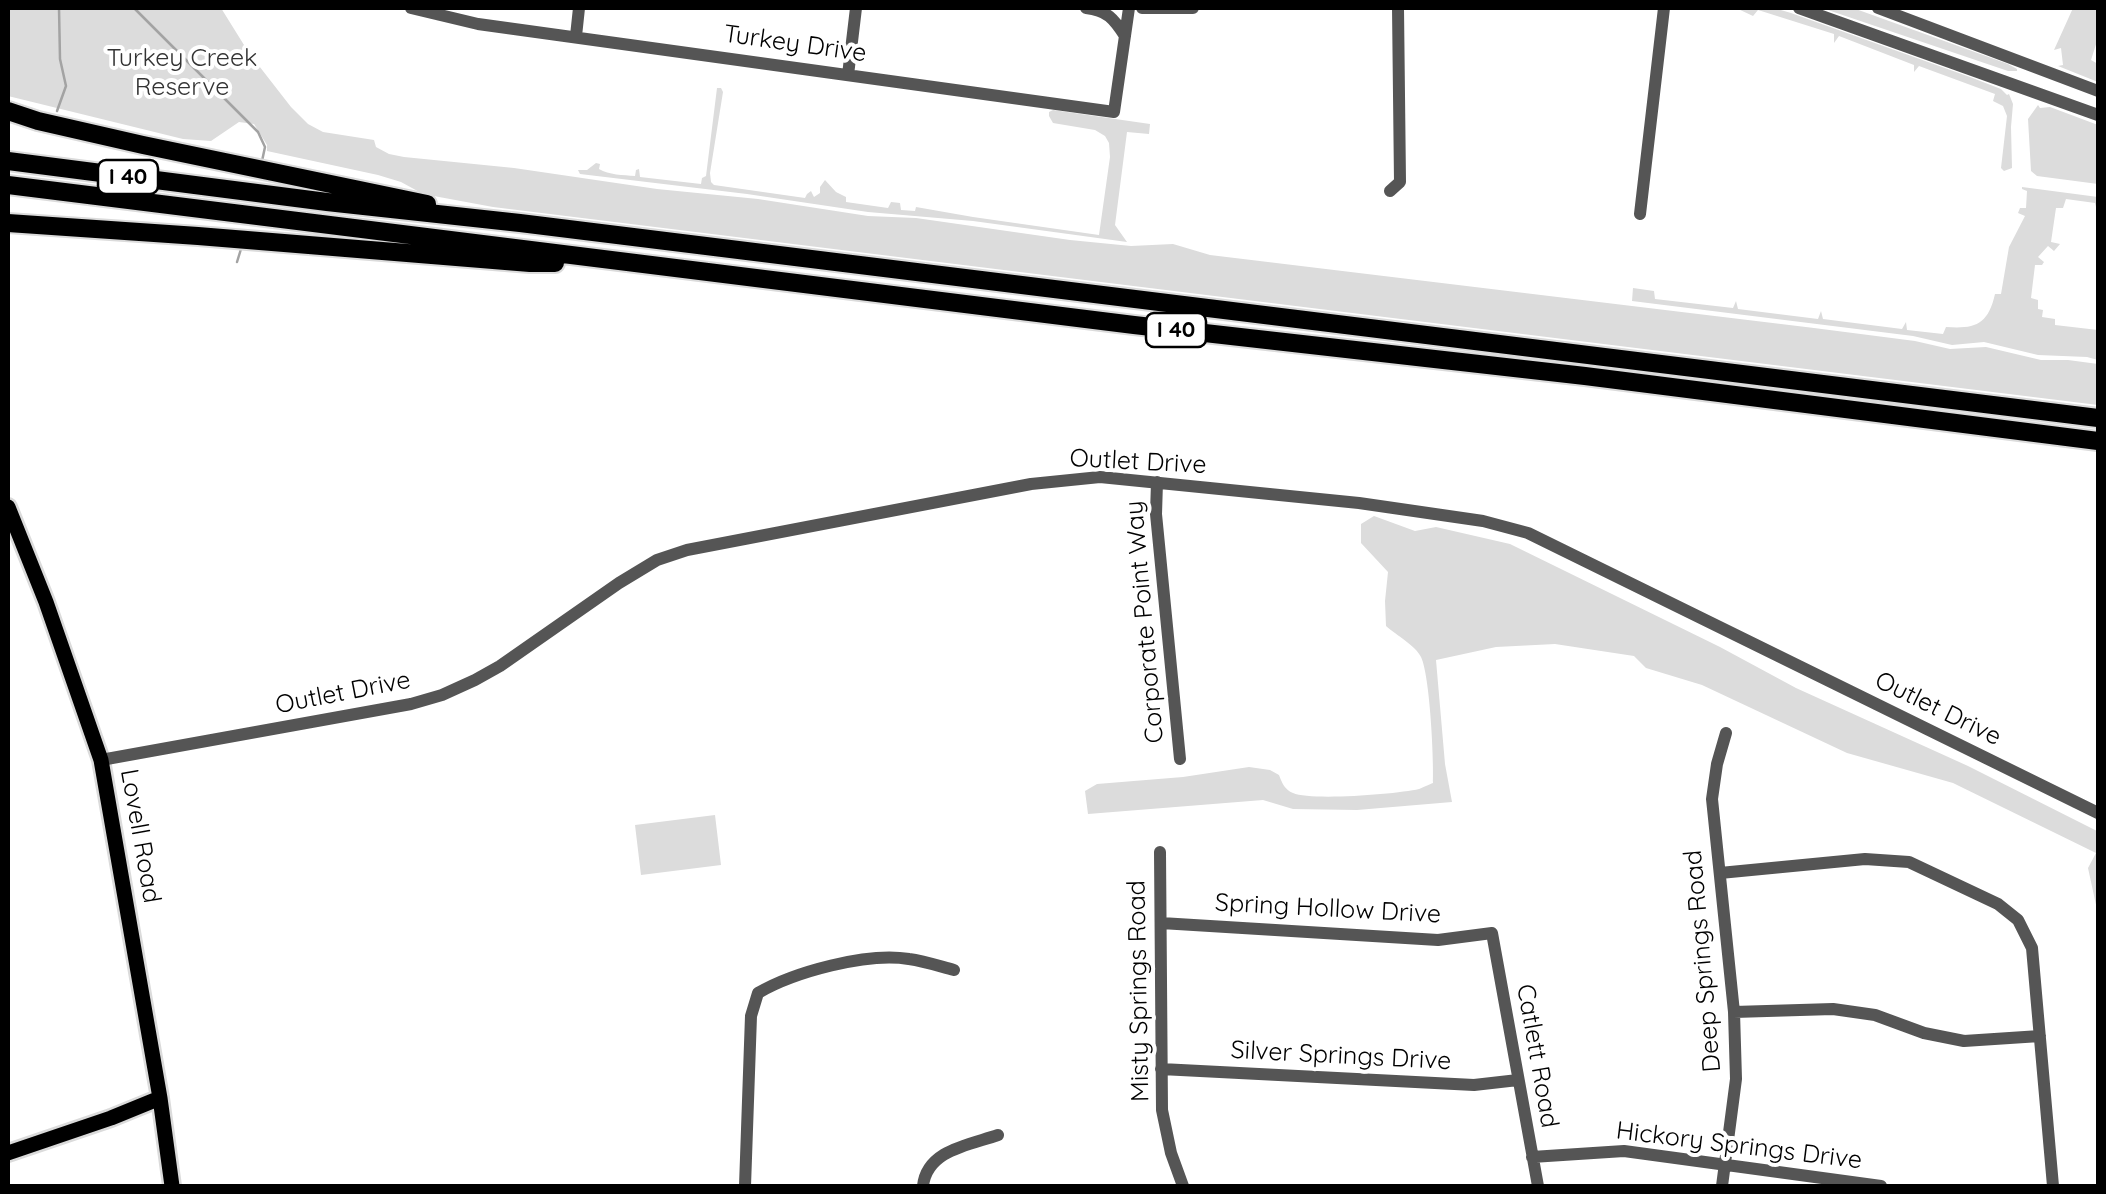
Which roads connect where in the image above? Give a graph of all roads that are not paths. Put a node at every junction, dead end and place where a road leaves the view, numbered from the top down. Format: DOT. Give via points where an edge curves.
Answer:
graph roads {
  1 [pos="411,8"];
  2 [pos="579,8"];
  3 [pos="856,8"];
  4 [pos="1086,8"];
  5 [pos="1129,8"];
  6 [pos="1142,8"];
  7 [pos="1193,8"];
  8 [pos="1398,8"];
  9 [pos="1664,8"];
  10 [pos="1799,8"];
  11 [pos="1878,8"];
  12 [pos="576,36"];
  13 [pos="1125,36"];
  14 [pos="2034,68"];
  15 [pos="848,75"];
  16 [pos="2027,88"];
  17 [pos="2098,92"];
  18 [pos="8,111"];
  19 [pos="2098,115"];
  20 [pos="8,161"];
  21 [pos="8,185"];
  22 [pos="1390,191"];
  23 [pos="1640,214"];
  24 [pos="520,223"];
  25 [pos="8,224"];
  26 [pos="617,261"];
  27 [pos="2098,418"];
  28 [pos="2098,441"];
  29 [pos="1157,482"];
  30 [pos="8,506"];
  31 [pos="1726,733"];
  32 [pos="1180,759"];
  33 [pos="101,760"];
  34 [pos="2098,814"];
  35 [pos="1160,852"];
  36 [pos="1720,873"];
  37 [pos="1161,923"];
  38 [pos="1492,934"];
  39 [pos="954,970"];
  40 [pos="1734,1012"];
  41 [pos="2040,1036"];
  42 [pos="1161,1069"];
  43 [pos="1518,1080"];
  44 [pos="160,1098"];
  45 [pos="998,1135"];
  46 [pos="8,1153"];
  47 [pos="1532,1157"];
  48 [pos="1724,1165"];
  49 [pos="172,1186"];
  50 [pos="745,1186"];
  51 [pos="923,1186"];
  52 [pos="1184,1186"];
  53 [pos="1538,1186"];
  54 [pos="1722,1186"];
  55 [pos="1881,1186"];
  56 [pos="2053,1186"];
  1 -- 12 [label="street, Turkey Drive"];
  2 -- 12 [label="street"];
  3 -- 15 [label="street"];
  4 -- 13 [label="street" via="1110,15"];
  5 -- 13 [label="street"];
  6 -- 7 [label="street"];
  8 -- 22 [label="street" via="1400,182"];
  9 -- 23 [label="street"];
  10 -- 16 [label="street"];
  11 -- 14 [label="street"];
  12 -- 15 [label="street, Turkey Drive"];
  13 -- 15 [label="street, Turkey Drive" via="1114,112"];
  14 -- 16 [label="street"];
  14 -- 17 [label="street"];
  16 -- 19 [label="street"];
  18 -- 24 [label="highway"];
  20 -- 24 [label="highway, I 40"];
  21 -- 26 [label="highway, I 40"];
  24 -- 27 [label="highway, I 40"];
  25 -- 26 [label="highway" via="530,263"];
  26 -- 28 [label="highway, I 40"];
  29 -- 32 [label="street, Corporate Point Way"];
  29 -- 33 [label="street, Outlet Drive" via="1047,481 686,550 656,560 500,666 442,695"];
  29 -- 34 [label="street, Outlet Drive" via="1374,505 1528,532"];
  30 -- 33 [label="main road, Lovell Road"];
  31 -- 36 [label="street, Deep Springs Road" via="1712,800"];
  33 -- 44 [label="main road, Lovell Road"];
  35 -- 37 [label="street, Misty Springs Road"];
  36 -- 40 [label="street, Deep Springs Road"];
  36 -- 41 [label="street" via="1864,858 1908,862 1998,904 2018,920 2032,948"];
  37 -- 38 [label="street, Spring Hollow Drive" via="1438,940"];
  37 -- 42 [label="street, Misty Springs Road"];
  38 -- 43 [label="street, Catlett Road"];
  39 -- 50 [label="street" via="870,957 758,993 751,1016"];
  40 -- 41 [label="street" via="1833,1010 1964,1041"];
  40 -- 48 [label="street, Deep Springs Road" via="1736,1079"];
  41 -- 56 [label="street"];
  42 -- 43 [label="street, Silver Springs Drive" via="1474,1085"];
  42 -- 52 [label="street, Misty Springs Road" via="1170,1153"];
  43 -- 47 [label="street, Catlett Road"];
  44 -- 46 [label="main road"];
  44 -- 49 [label="main road, Lovell Road"];
  45 -- 51 [label="street" via="939,1157"];
  47 -- 48 [label="street, Hickory Springs Drive" via="1624,1151"];
  47 -- 53 [label="street, Catlett Road"];
  48 -- 54 [label="street, Deep Springs Road"];
  48 -- 55 [label="street, Hickory Springs Drive"];
}
